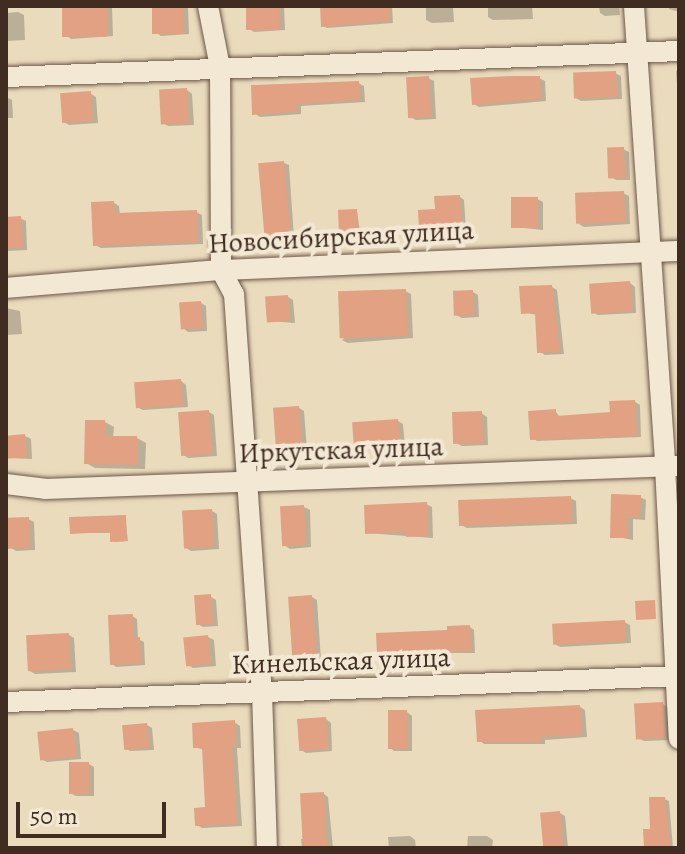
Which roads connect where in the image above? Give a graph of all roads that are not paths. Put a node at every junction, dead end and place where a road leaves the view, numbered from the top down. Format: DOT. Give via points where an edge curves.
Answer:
graph roads {
  1 [pos="208,6"];
  2 [pos="634,6"];
  3 [pos="679,51"];
  4 [pos="636,53"];
  5 [pos="220,67"];
  6 [pos="6,77"];
  7 [pos="679,251"];
  8 [pos="649,252"];
  9 [pos="221,270"];
  10 [pos="6,288"];
  11 [pos="672,466"];
  12 [pos="246,481"];
  13 [pos="6,484"];
  14 [pos="677,676"];
  15 [pos="262,692"];
  16 [pos="6,702"];
  17 [pos="679,739"];
  18 [pos="267,848"];
  1 -- 5 [label="street"];
  2 -- 4 [label="street"];
  3 -- 4 [label="street"];
  4 -- 5 [label="street"];
  4 -- 8 [label="street"];
  5 -- 6 [label="street"];
  5 -- 9 [label="street"];
  7 -- 8 [label="street, Новосибирская улица"];
  8 -- 9 [label="street, Новосибирская улица"];
  8 -- 11 [label="street"];
  9 -- 10 [label="street, Новосибирская улица"];
  9 -- 12 [label="street" via="234,294"];
  11 -- 12 [label="street, Иркутская улица"];
  11 -- 14 [label="street"];
  12 -- 13 [label="street, Иркутская улица" via="45,489"];
  12 -- 15 [label="street"];
  14 -- 15 [label="street, Кинельская улица"];
  14 -- 17 [label="street"];
  15 -- 16 [label="street, Кинельская улица"];
  15 -- 18 [label="street"];
}
